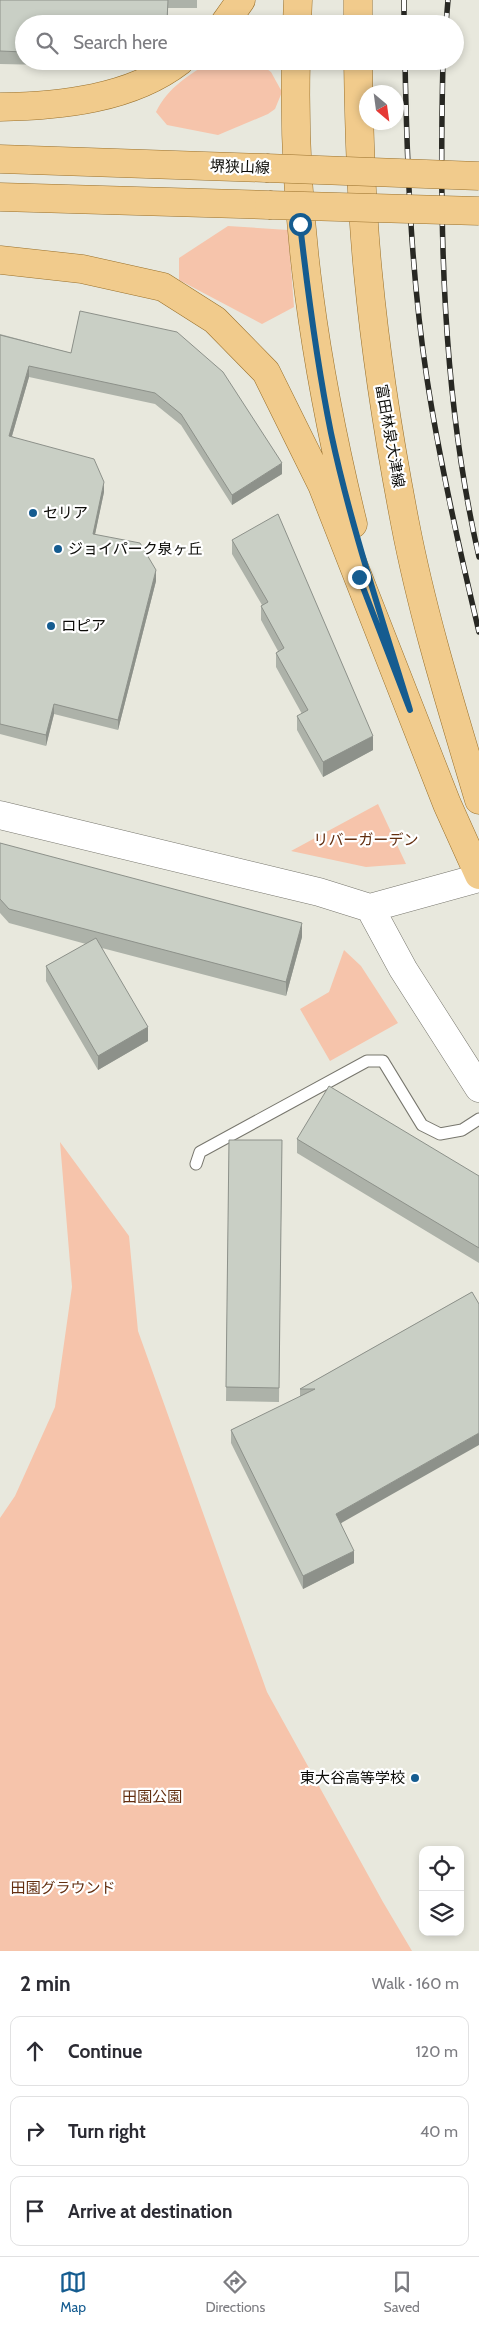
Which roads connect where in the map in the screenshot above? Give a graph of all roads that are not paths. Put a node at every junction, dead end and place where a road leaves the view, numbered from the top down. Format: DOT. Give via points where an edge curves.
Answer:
graph roads {
  1 [pos="242,0"];
  2 [pos="298,0"];
  3 [pos="358,0"];
  4 [pos="231,15"];
  5 [pos="297,15"];
  6 [pos="358,15"];
  7 [pos="169,70"];
  8 [pos="296,70"];
  9 [pos="358,70"];
  10 [pos="0,107"];
  11 [pos="0,159"];
  12 [pos="479,176"];
  13 [pos="0,197"];
  14 [pos="479,211"];
  15 [pos="0,260"];
  16 [pos="410,710"];
  17 [pos="479,800"];
  18 [pos="0,815"];
  19 [pos="479,877"];
  20 [pos="370,908"];
  21 [pos="479,1088"];
  22 [pos="479,1119"];
  23 [pos="196,1164"];
  1 -- 4 [label="main road"];
  2 -- 5 [label="main road"];
  3 -- 6 [label="main road"];
  7 -- 10 [label="main road" via="128,89 49,106"];
  8 -- 16 [label="main road" via="294,119 300,224 314,337 331,433 356,538"];
  9 -- 17 [label="main road, 富田林泉大津線" via="368,272 381,384 407,534 441,672"];
  11 -- 12 [label="main road, 堺狭山線, bridge"];
  13 -- 14 [label="main road, bridge"];
  15 -- 16 [label="main road" via="82,269 163,287 215,320 266,372 322,485"];
  16 -- 19 [label="main road"];
  18 -- 20 [label="street" via="319,892"];
  19 -- 20 [label="street"];
  20 -- 21 [label="street" via="403,969"];
  22 -- 23 [label="lane" via="462,1130 440,1134 422,1125 383,1061 367,1061 200,1152"];
}
